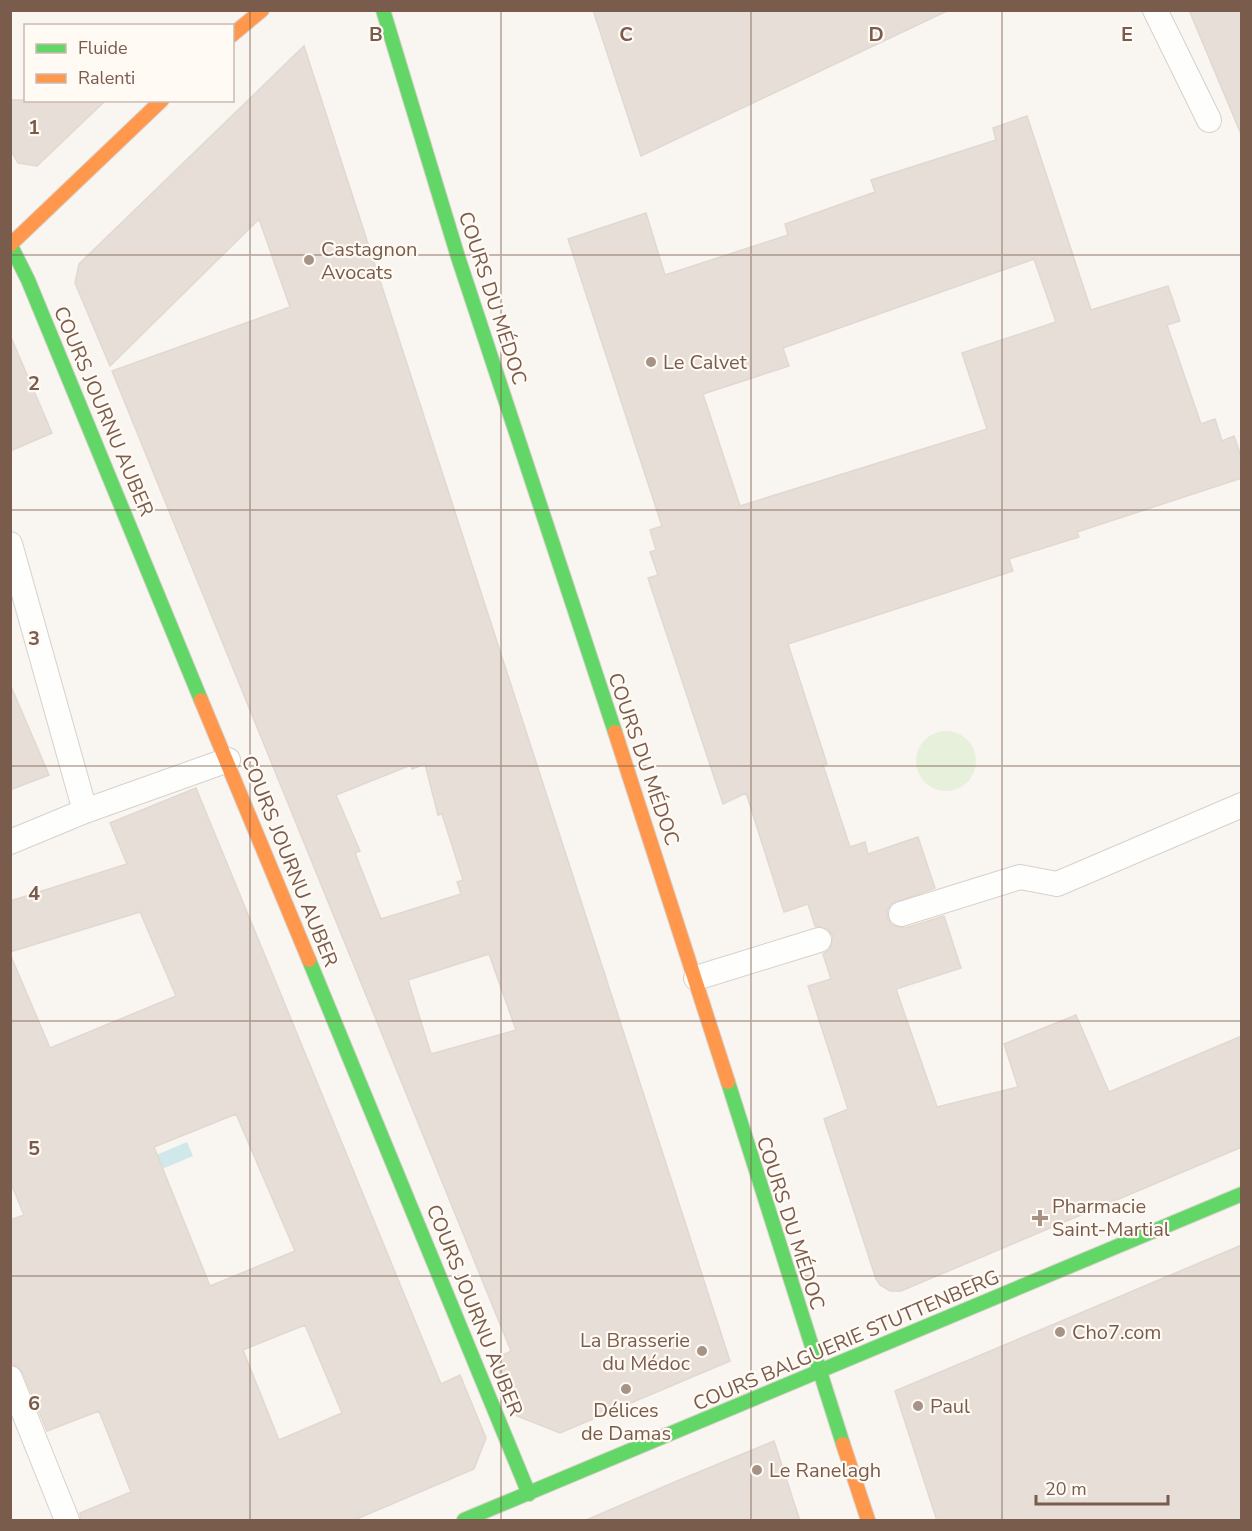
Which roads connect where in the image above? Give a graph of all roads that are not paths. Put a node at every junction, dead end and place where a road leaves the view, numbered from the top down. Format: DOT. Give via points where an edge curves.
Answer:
graph roads {
  1 [pos="262,10"];
  2 [pos="383,10"];
  3 [pos="1155,10"];
  4 [pos="234,32"];
  5 [pos="160,102"];
  6 [pos="1209,120"];
  7 [pos="11,244"];
  8 [pos="10,544"];
  9 [pos="228,760"];
  10 [pos="1242,805"];
  11 [pos="85,812"];
  12 [pos="10,842"];
  13 [pos="901,914"];
  14 [pos="819,940"];
  15 [pos="696,978"];
  16 [pos="1242,1194"];
  17 [pos="820,1372"];
  18 [pos="10,1378"];
  19 [pos="529,1494"];
  20 [pos="67,1521"];
  21 [pos="464,1521"];
  22 [pos="868,1521"];
  1 -- 4 [label="main road"];
  2 -- 15 [label="main road, COURS DU MÉDOC" via="458,257"];
  3 -- 6 [label="lane"];
  5 -- 7 [label="main road"];
  7 -- 9 [label="main road, COURS JOURNU AUBER"];
  8 -- 11 [label="lane"];
  9 -- 11 [label="lane"];
  9 -- 19 [label="main road, COURS JOURNU AUBER"];
  10 -- 13 [label="lane" via="1057,884 1020,877"];
  11 -- 12 [label="lane"];
  14 -- 15 [label="lane"];
  15 -- 17 [label="main road, COURS DU MÉDOC"];
  16 -- 17 [label="main road, COURS BALGUERIE STUTTENBERG"];
  17 -- 19 [label="main road, COURS BALGUERIE STUTTENBERG"];
  17 -- 22 [label="main road, COURS DU MÉDOC"];
  18 -- 20 [label="lane"];
  19 -- 21 [label="main road, COURS BALGUERIE STUTTENBERG"];
}
